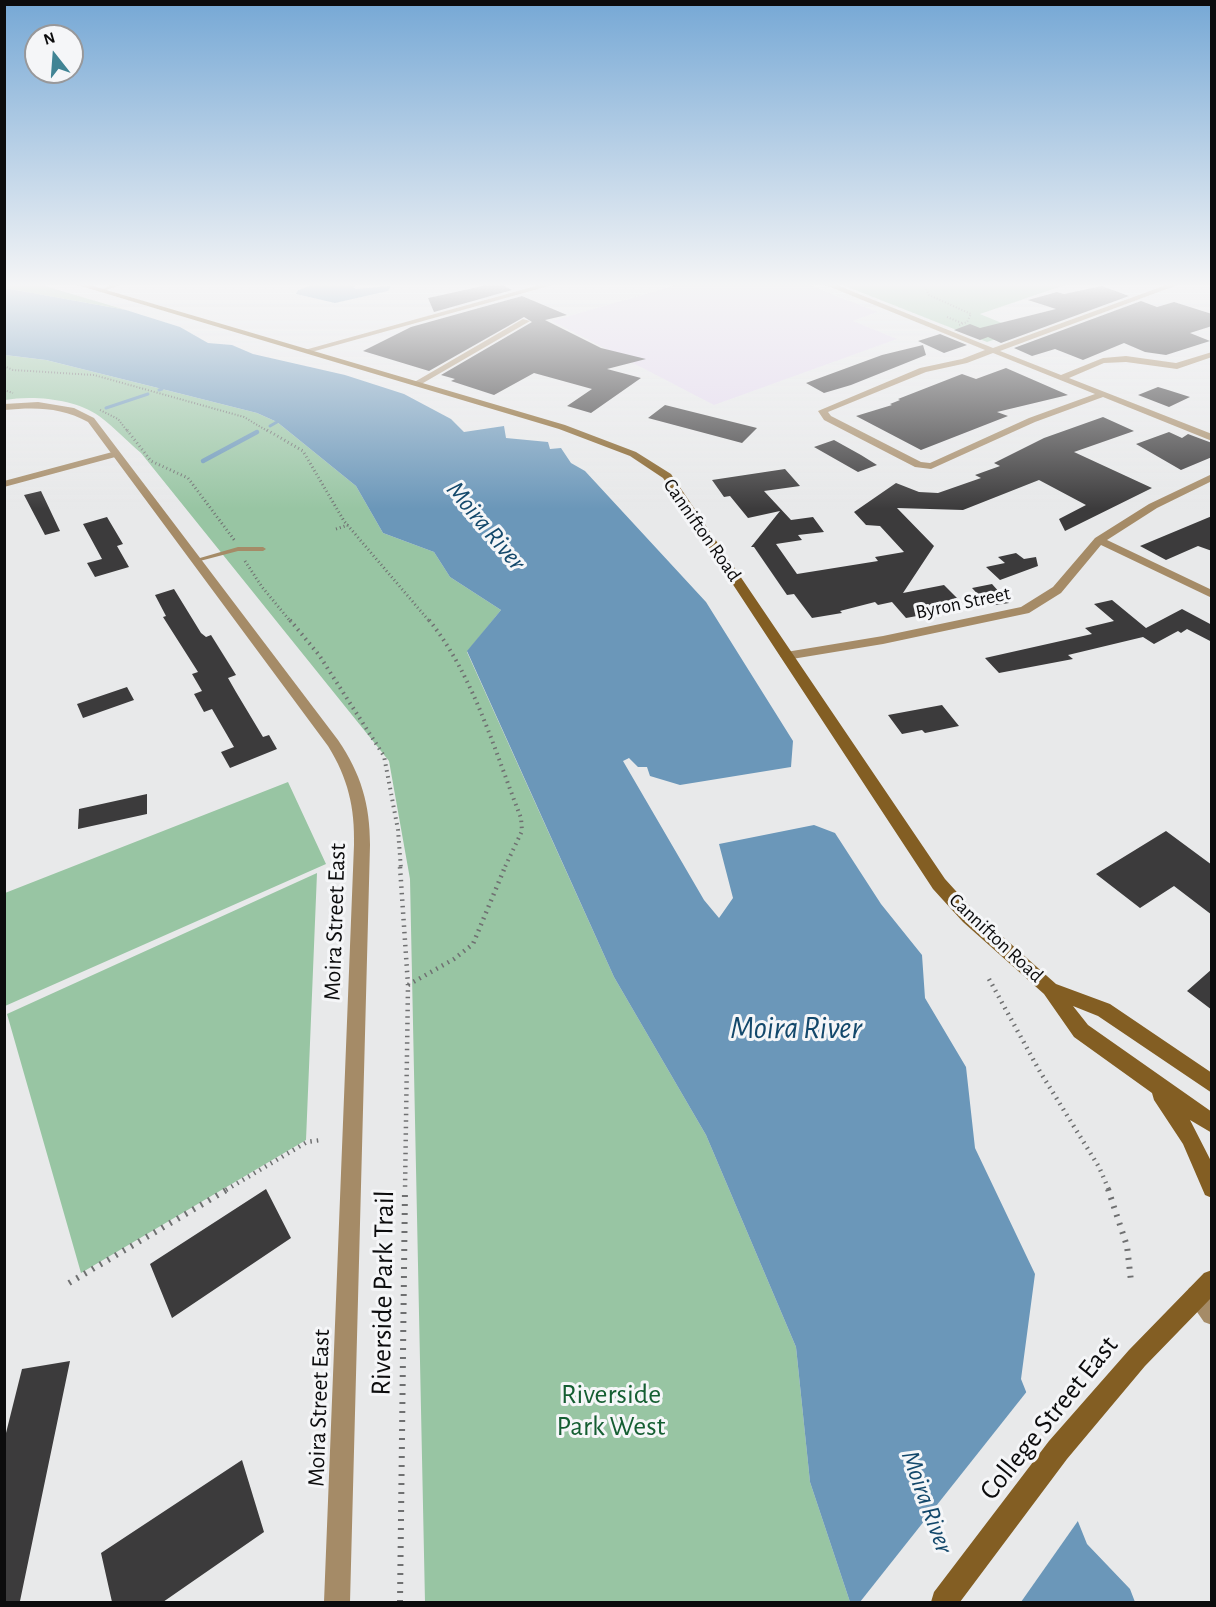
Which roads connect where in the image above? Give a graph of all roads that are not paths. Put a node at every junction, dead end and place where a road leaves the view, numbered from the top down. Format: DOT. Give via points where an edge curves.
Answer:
graph roads {
  1 [pos="332,359"];
  2 [pos="459,359"];
  3 [pos="968,359"];
  4 [pos="1012,359"];
  5 [pos="1197,359"];
  6 [pos="1061,378"];
  7 [pos="415,384"];
  8 [pos="1101,395"];
  9 [pos="4,407"];
  10 [pos="1212,438"];
  11 [pos="116,454"];
  12 [pos="1212,477"];
  13 [pos="4,484"];
  14 [pos="1099,540"];
  15 [pos="263,549"];
  16 [pos="196,560"];
  17 [pos="1212,595"];
  18 [pos="786,656"];
  19 [pos="1050,989"];
  20 [pos="1154,1084"];
  21 [pos="1212,1084"];
  22 [pos="1212,1124"];
  23 [pos="1212,1188"];
  24 [pos="1209,1291"];
  25 [pos="337,1602"];
  26 [pos="944,1602"];
  1 -- 7 [label="main road, Cannifton Road"];
  2 -- 7 [label="street"];
  3 -- 8 [label="street" via="873,388 825,408 824,414 919,465 932,466 1032,420"];
  4 -- 6 [label="street"];
  5 -- 6 [label="street" via="1176,366 1126,359 1103,361"];
  6 -- 8 [label="street"];
  7 -- 18 [label="main road, Cannifton Road" via="604,441 667,476"];
  8 -- 10 [label="street"];
  9 -- 11 [label="street, Moira Street East" via="48,405 80,413 91,420"];
  11 -- 13 [label="street"];
  11 -- 16 [label="street, Moira Street East"];
  12 -- 14 [label="street, Byron Street" via="1153,506"];
  14 -- 17 [label="street"];
  14 -- 18 [label="street, Byron Street" via="1057,590 1025,610"];
  15 -- 16 [label="lane" via="238,549"];
  16 -- 25 [label="street, Moira Street East" via="346,762 358,786 363,813"];
  18 -- 19 [label="main road, Cannifton Road" via="939,884 985,932"];
  19 -- 20 [label="main road, Cannifton Road" via="1081,1031"];
  19 -- 21 [label="main road, Cannifton Road" via="1104,1010"];
  20 -- 22 [label="main road, Cannifton Road"];
  20 -- 23 [label="main road" via="1190,1137"];
  24 -- 26 [label="main road, College Street East" via="1137,1359 1058,1450"];
}
